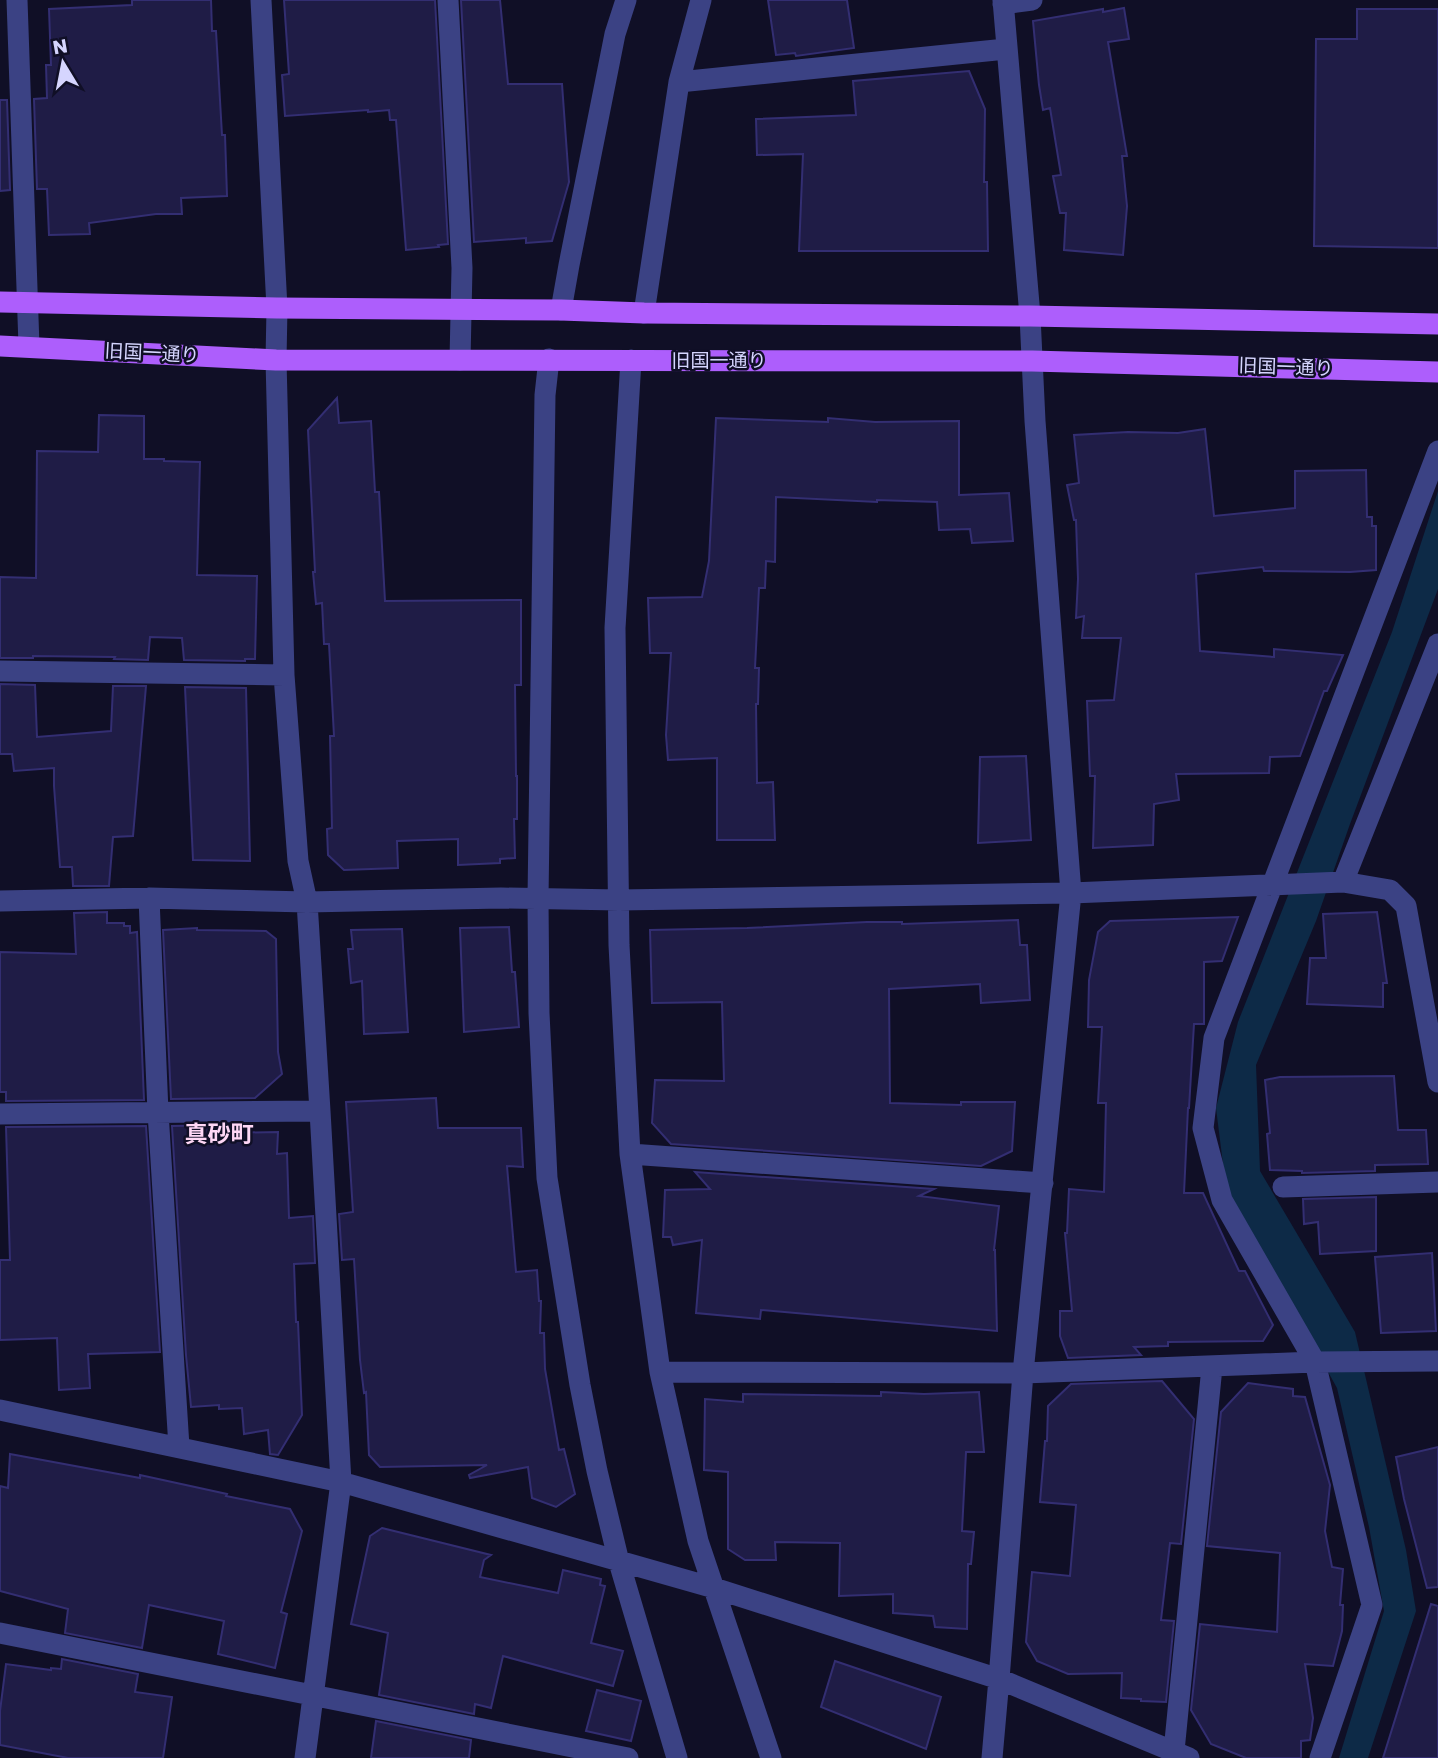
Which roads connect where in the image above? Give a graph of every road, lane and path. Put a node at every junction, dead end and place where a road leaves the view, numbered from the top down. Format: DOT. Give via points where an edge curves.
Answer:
graph roads {
  1 [pos="17,0"];
  2 [pos="261,0"];
  3 [pos="448,0"];
  4 [pos="626,0"];
  5 [pos="701,0"];
  6 [pos="1032,0"];
  7 [pos="1003,2"];
  8 [pos="1006,49"];
  9 [pos="679,82"];
  10 [pos="0,302"];
  11 [pos="28,303"];
  12 [pos="277,308"];
  13 [pos="460,309"];
  14 [pos="561,310"];
  15 [pos="644,313"];
  16 [pos="1030,316"];
  17 [pos="1438,324"];
  18 [pos="0,346"];
  19 [pos="29,346"];
  20 [pos="549,359"];
  21 [pos="276,360"];
  22 [pos="460,360"];
  23 [pos="631,360"];
  24 [pos="1032,361"];
  25 [pos="1438,372"];
  26 [pos="1438,451"];
  27 [pos="1438,644"];
  28 [pos="0,671"];
  29 [pos="284,675"];
  30 [pos="1343,882"];
  31 [pos="1272,884"];
  32 [pos="1071,893"];
  33 [pos="149,898"];
  34 [pos="538,899"];
  35 [pos="619,900"];
  36 [pos="0,901"];
  37 [pos="307,902"];
  38 [pos="1438,1082"];
  39 [pos="320,1111"];
  40 [pos="158,1112"];
  41 [pos="0,1114"];
  42 [pos="630,1154"];
  43 [pos="1043,1182"];
  44 [pos="1438,1182"];
  45 [pos="1283,1187"];
  46 [pos="1438,1361"];
  47 [pos="1315,1362"];
  48 [pos="1212,1367"];
  49 [pos="660,1372"];
  50 [pos="1023,1373"];
  51 [pos="0,1410"];
  52 [pos="178,1447"];
  53 [pos="341,1482"];
  54 [pos="619,1562"];
  55 [pos="714,1588"];
  56 [pos="0,1633"];
  57 [pos="999,1679"];
  58 [pos="313,1695"];
  59 [pos="1181,1754"];
  60 [pos="305,1758"];
  61 [pos="628,1758"];
  62 [pos="677,1758"];
  63 [pos="771,1758"];
  64 [pos="992,1758"];
  65 [pos="1320,1758"];
  1 -- 11 [label="street"];
  2 -- 12 [label="street"];
  3 -- 13 [label="street" via="462,268"];
  4 -- 14 [label="street" via="615,34"];
  5 -- 9 [label="street"];
  6 -- 7 [label="street"];
  7 -- 8 [label="street"];
  8 -- 9 [label="street"];
  8 -- 16 [label="street"];
  9 -- 15 [label="street"];
  10 -- 11 [label="main road"];
  11 -- 12 [label="main road"];
  11 -- 19 [label="street"];
  12 -- 13 [label="main road"];
  12 -- 21 [label="street"];
  13 -- 14 [label="main road"];
  13 -- 22 [label="street"];
  14 -- 15 [label="main road"];
  15 -- 16 [label="main road"];
  16 -- 17 [label="main road"];
  16 -- 24 [label="street"];
  18 -- 19 [label="main road, 旧国一通り"];
  19 -- 21 [label="main road, 旧国一通り"];
  20 -- 22 [label="main road, 旧国一通り"];
  20 -- 23 [label="main road, 旧国一通り"];
  20 -- 34 [label="street"];
  21 -- 22 [label="main road, 旧国一通り"];
  21 -- 29 [label="street"];
  23 -- 24 [label="main road, 旧国一通り"];
  23 -- 35 [label="street" via="615,628"];
  24 -- 25 [label="main road, 旧国一通り"];
  24 -- 32 [label="street"];
  26 -- 31 [label="street"];
  27 -- 30 [label="street"];
  28 -- 29 [label="street"];
  29 -- 37 [label="street" via="298,861"];
  30 -- 31 [label="street"];
  30 -- 38 [label="street" via="1390,890 1406,906"];
  31 -- 32 [label="street"];
  31 -- 47 [label="street" via="1213,1038 1203,1128 1222,1200"];
  32 -- 35 [label="street"];
  32 -- 43 [label="street"];
  33 -- 36 [label="street"];
  33 -- 37 [label="street"];
  33 -- 40 [label="street"];
  34 -- 35 [label="street"];
  34 -- 37 [label="street"];
  34 -- 54 [label="street" via="547,1178 580,1385"];
  35 -- 42 [label="street"];
  37 -- 39 [label="street"];
  39 -- 40 [label="street"];
  39 -- 53 [label="street"];
  40 -- 41 [label="street"];
  40 -- 52 [label="street"];
  42 -- 43 [label="street"];
  42 -- 49 [label="street"];
  43 -- 50 [label="street"];
  44 -- 45 [label="street"];
  46 -- 47 [label="street"];
  47 -- 48 [label="street"];
  47 -- 65 [label="street" via="1372,1605"];
  48 -- 50 [label="street"];
  48 -- 59 [label="street"];
  49 -- 50 [label="street"];
  49 -- 55 [label="street" via="698,1541"];
  50 -- 57 [label="street"];
  51 -- 52 [label="street"];
  52 -- 53 [label="street"];
  53 -- 54 [label="street"];
  53 -- 58 [label="street"];
  54 -- 55 [label="street"];
  54 -- 62 [label="street"];
  55 -- 57 [label="street"];
  55 -- 63 [label="street"];
  56 -- 58 [label="street"];
  57 -- 59 [label="street"];
  57 -- 64 [label="street"];
  58 -- 60 [label="street"];
  58 -- 61 [label="street"];
}
